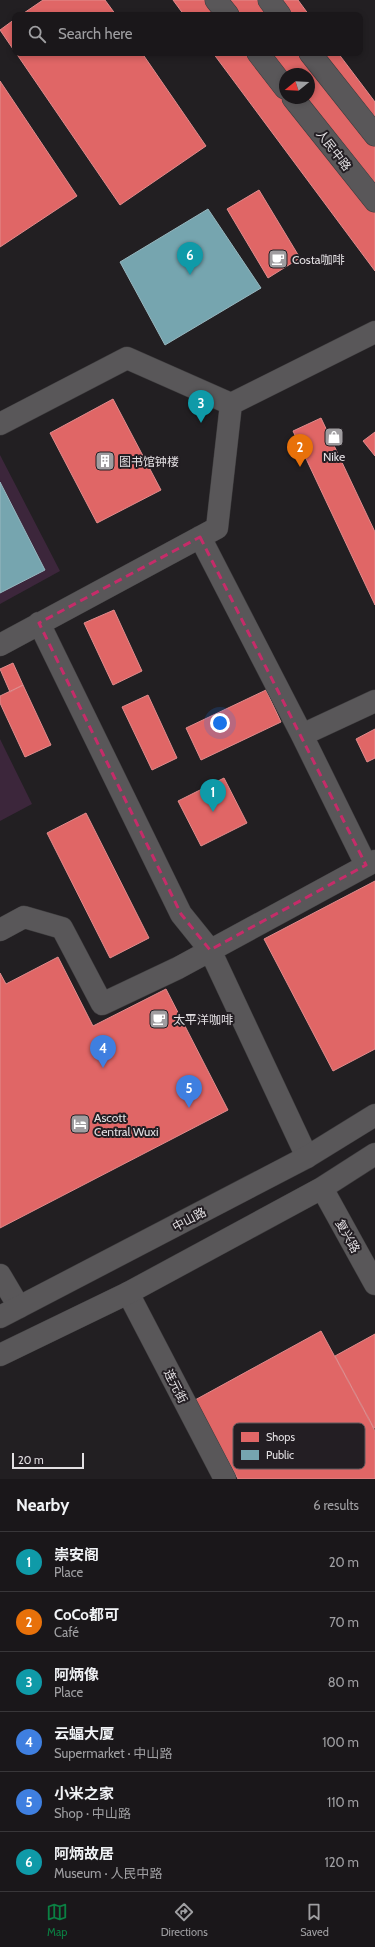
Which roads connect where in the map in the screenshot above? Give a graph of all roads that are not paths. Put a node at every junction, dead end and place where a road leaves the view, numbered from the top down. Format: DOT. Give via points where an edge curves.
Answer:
graph roads {
  1 [pos="216,0"];
  2 [pos="268,0"];
  3 [pos="226,12"];
  4 [pos="278,12"];
  5 [pos="260,56"];
  6 [pos="312,56"];
  7 [pos="279,80"];
  8 [pos="298,104"];
  9 [pos="375,135"];
  10 [pos="375,201"];
  11 [pos="375,332"];
  12 [pos="231,404"];
  13 [pos="0,424"];
  14 [pos="200,537"];
  15 [pos="39,623"];
  16 [pos="0,645"];
  17 [pos="375,701"];
  18 [pos="302,734"];
  19 [pos="371,863"];
  20 [pos="0,930"];
  21 [pos="210,950"];
  22 [pos="375,1115"];
  23 [pos="375,1154"];
  24 [pos="307,1157"];
  25 [pos="322,1188"];
  26 [pos="0,1275"];
  27 [pos="375,1284"];
  28 [pos="128,1293"];
  29 [pos="19,1307"];
  30 [pos="0,1317"];
  31 [pos="0,1355"];
  32 [pos="224,1479"];
  1 -- 3 [label="street"];
  2 -- 4 [label="street"];
  5 -- 7 [label="street"];
  6 -- 9 [label="street"];
  8 -- 10 [label="street, 人民中路"];
  11 -- 12 [label="street"];
  12 -- 13 [label="street" via="127,358"];
  12 -- 14 [label="street" via="217,528"];
  14 -- 15 [label="street"];
  14 -- 18 [label="street"];
  15 -- 16 [label="street"];
  15 -- 21 [label="street" via="181,914"];
  17 -- 18 [label="street"];
  18 -- 19 [label="street"];
  19 -- 21 [label="street"];
  20 -- 21 [label="street" via="24,917 62,928 102,1004"];
  21 -- 24 [label="street"];
  22 -- 24 [label="street, 中山路"];
  23 -- 25 [label="street"];
  24 -- 29 [label="street, 中山路"];
  25 -- 27 [label="street, 复兴路"];
  25 -- 28 [label="street"];
  26 -- 29 [label="street"];
  28 -- 31 [label="street"];
  28 -- 32 [label="street, 连元街"];
  29 -- 30 [label="street, 中山路"];
}
